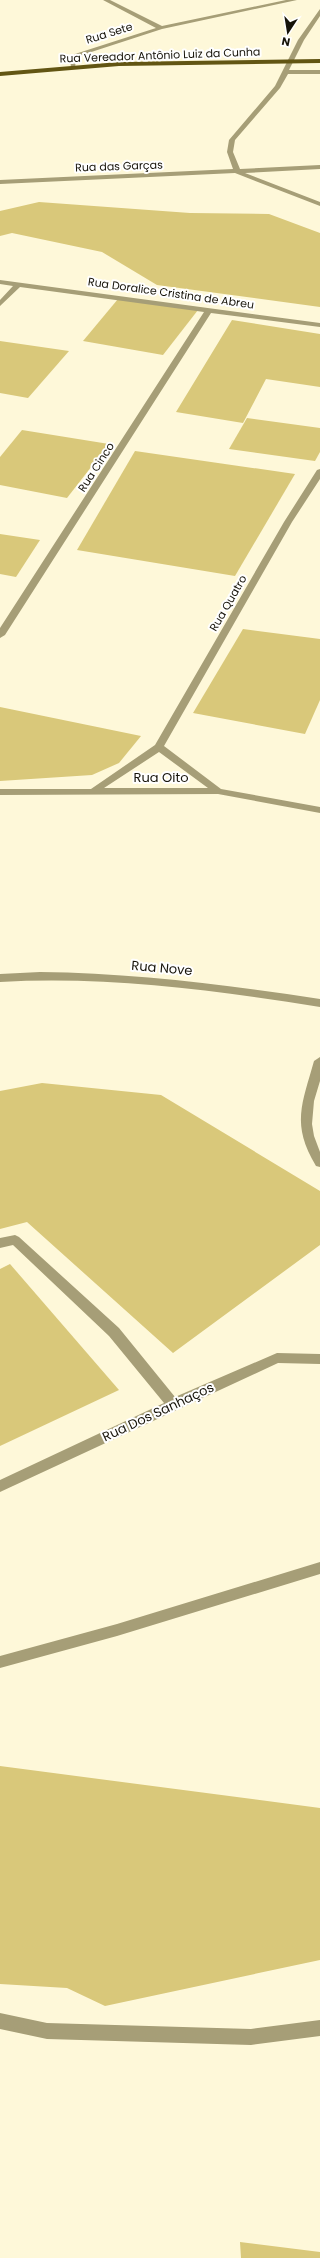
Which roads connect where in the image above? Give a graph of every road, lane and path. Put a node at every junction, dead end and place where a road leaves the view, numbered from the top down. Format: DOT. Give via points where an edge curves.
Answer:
graph roads {
  1 [pos="106,0"];
  2 [pos="294,0"];
  3 [pos="320,11"];
  4 [pos="161,28"];
  5 [pos="290,62"];
  6 [pos="320,62"];
  7 [pos="73,67"];
  8 [pos="286,72"];
  9 [pos="320,72"];
  10 [pos="0,74"];
  11 [pos="320,167"];
  12 [pos="238,172"];
  13 [pos="0,182"];
  14 [pos="320,204"];
  15 [pos="0,282"];
  16 [pos="19,284"];
  17 [pos="0,304"];
  18 [pos="210,309"];
  19 [pos="320,325"];
  20 [pos="320,472"];
  21 [pos="0,636"];
  22 [pos="159,747"];
  23 [pos="94,791"];
  24 [pos="218,791"];
  25 [pos="0,792"];
  26 [pos="320,810"];
  27 [pos="0,978"];
  28 [pos="320,1003"];
  29 [pos="320,1061"];
  30 [pos="320,1163"];
  31 [pos="0,1243"];
  32 [pos="320,1359"];
  33 [pos="174,1405"];
  34 [pos="0,1486"];
  35 [pos="320,1568"];
  36 [pos="0,1662"];
  37 [pos="0,2021"];
  38 [pos="320,2028"];
  1 -- 4 [label="street, Rua Sete"];
  2 -- 4 [label="street, Rua Sete"];
  3 -- 5 [label="street"];
  4 -- 7 [label="street, Rua Sete" via="84,51 73,58"];
  5 -- 6 [label="main road, Rua Vereador Antônio Luiz da Cunha"];
  5 -- 7 [label="main road, Rua Vereador Antônio Luiz da Cunha"];
  5 -- 8 [label="street"];
  7 -- 10 [label="main road, Rua Vereador Antônio Luiz da Cunha"];
  8 -- 9 [label="street"];
  8 -- 12 [label="street" via="278,87 232,140 230,152"];
  11 -- 12 [label="street, Rua das Garças"];
  12 -- 13 [label="street, Rua das Garças"];
  12 -- 14 [label="street"];
  15 -- 16 [label="street, Rua Doralice Cristina de Abreu"];
  16 -- 17 [label="street"];
  16 -- 18 [label="street, Rua Doralice Cristina de Abreu"];
  18 -- 19 [label="street, Rua Doralice Cristina de Abreu"];
  18 -- 21 [label="street, Rua Cinco"];
  20 -- 22 [label="street, Rua Quatro" via="288,522"];
  22 -- 23 [label="street, Rua Quatro"];
  22 -- 24 [label="street"];
  23 -- 24 [label="street, Rua Oito"];
  23 -- 25 [label="street, Rua Oito"];
  24 -- 26 [label="street, Rua Oito"];
  27 -- 28 [label="street, Rua Nove" via="26,976 147,980 220,987"];
  29 -- 30 [label="street" via="307,1109 306,1131 310,1147"];
  31 -- 33 [label="street" via="15,1240 114,1332"];
  32 -- 33 [label="street, Rua Dos Sanhaços" via="277,1358"];
  33 -- 34 [label="street, Rua Dos Sanhaços"];
  35 -- 36 [label="street" via="117,1630"];
  37 -- 38 [label="street" via="47,2031 251,2037"];
}
